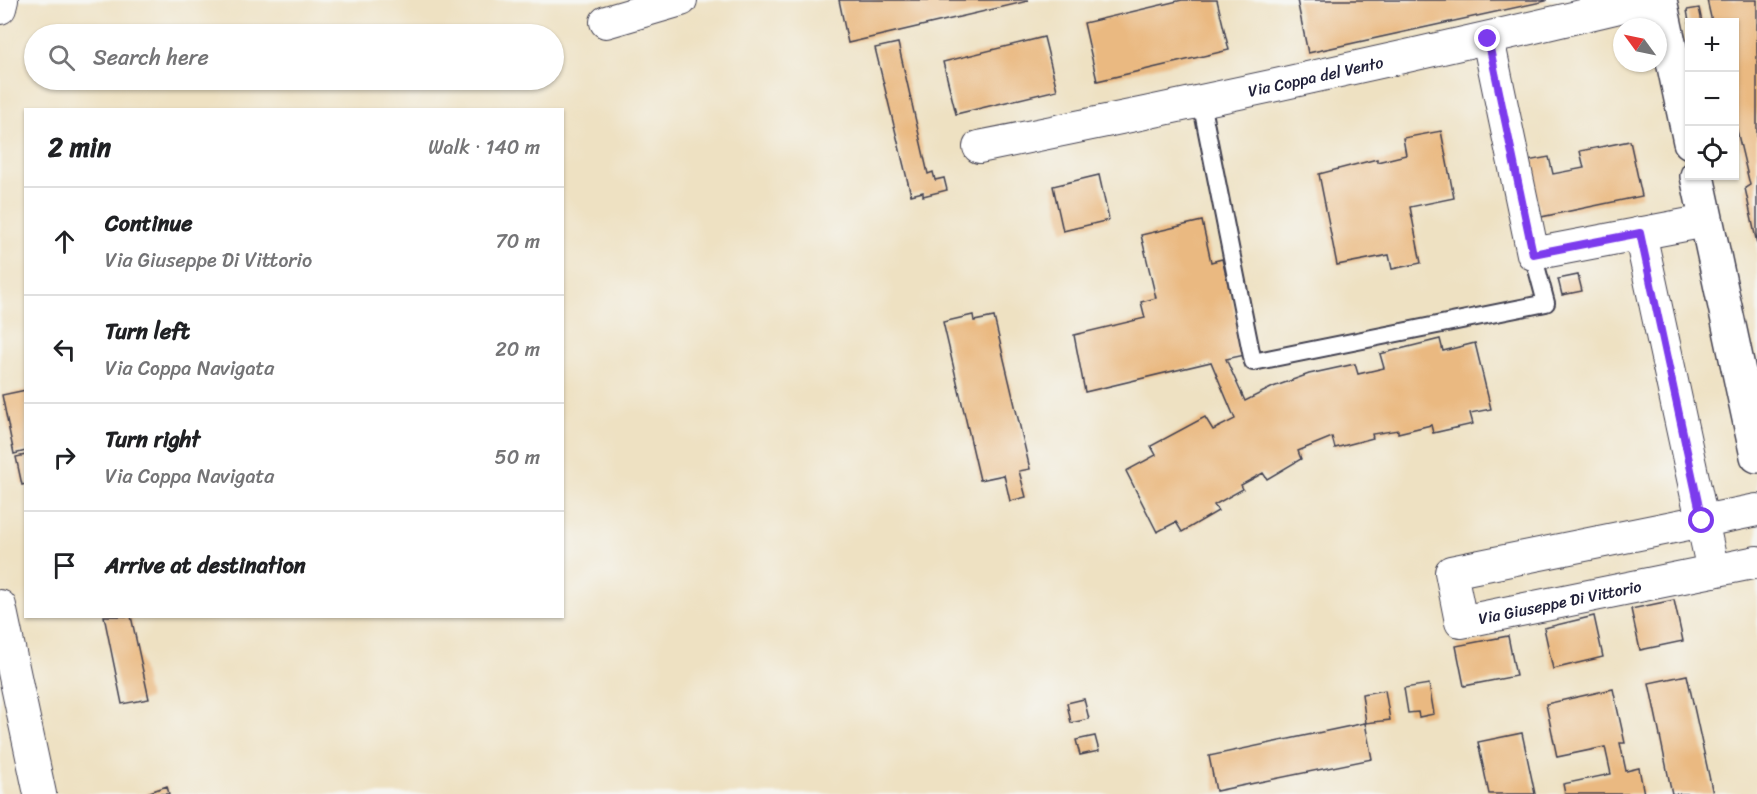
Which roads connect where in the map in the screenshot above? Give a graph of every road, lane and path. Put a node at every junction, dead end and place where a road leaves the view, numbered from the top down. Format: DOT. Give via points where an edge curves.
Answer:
graph roads {
  1 [pos="3,0"];
  2 [pos="681,0"];
  3 [pos="1649,0"];
  4 [pos="1660,0"];
  5 [pos="0,8"];
  6 [pos="606,22"];
  7 [pos="1488,39"];
  8 [pos="1201,102"];
  9 [pos="1686,126"];
  10 [pos="979,147"];
  11 [pos="1697,180"];
  12 [pos="1706,221"];
  13 [pos="1640,233"];
  14 [pos="1533,254"];
  15 [pos="1757,456"];
  16 [pos="1757,510"];
  17 [pos="1702,521"];
  18 [pos="1757,562"];
  19 [pos="1713,571"];
  20 [pos="0,606"];
  21 [pos="40,794"];
  1 -- 5 [label="street"];
  2 -- 6 [label="street"];
  3 -- 7 [label="street, Via Coppa del Vento"];
  4 -- 9 [label="main road"];
  7 -- 8 [label="street, Via Coppa del Vento"];
  7 -- 14 [label="street"];
  8 -- 10 [label="street, Via Coppa del Vento"];
  8 -- 14 [label="lane" via="1253,362 1546,303"];
  11 -- 12 [label="main road"];
  12 -- 13 [label="street"];
  12 -- 15 [label="main road"];
  13 -- 14 [label="street"];
  13 -- 17 [label="street"];
  16 -- 17 [label="street, Via Giuseppe Di Vittorio"];
  17 -- 19 [label="street"];
  17 -- 19 [label="street, Via Giuseppe Di Vittorio" via="1451,572 1461,622"];
  18 -- 19 [label="street, Via Giuseppe Di Vittorio"];
  20 -- 21 [label="street"];
}
